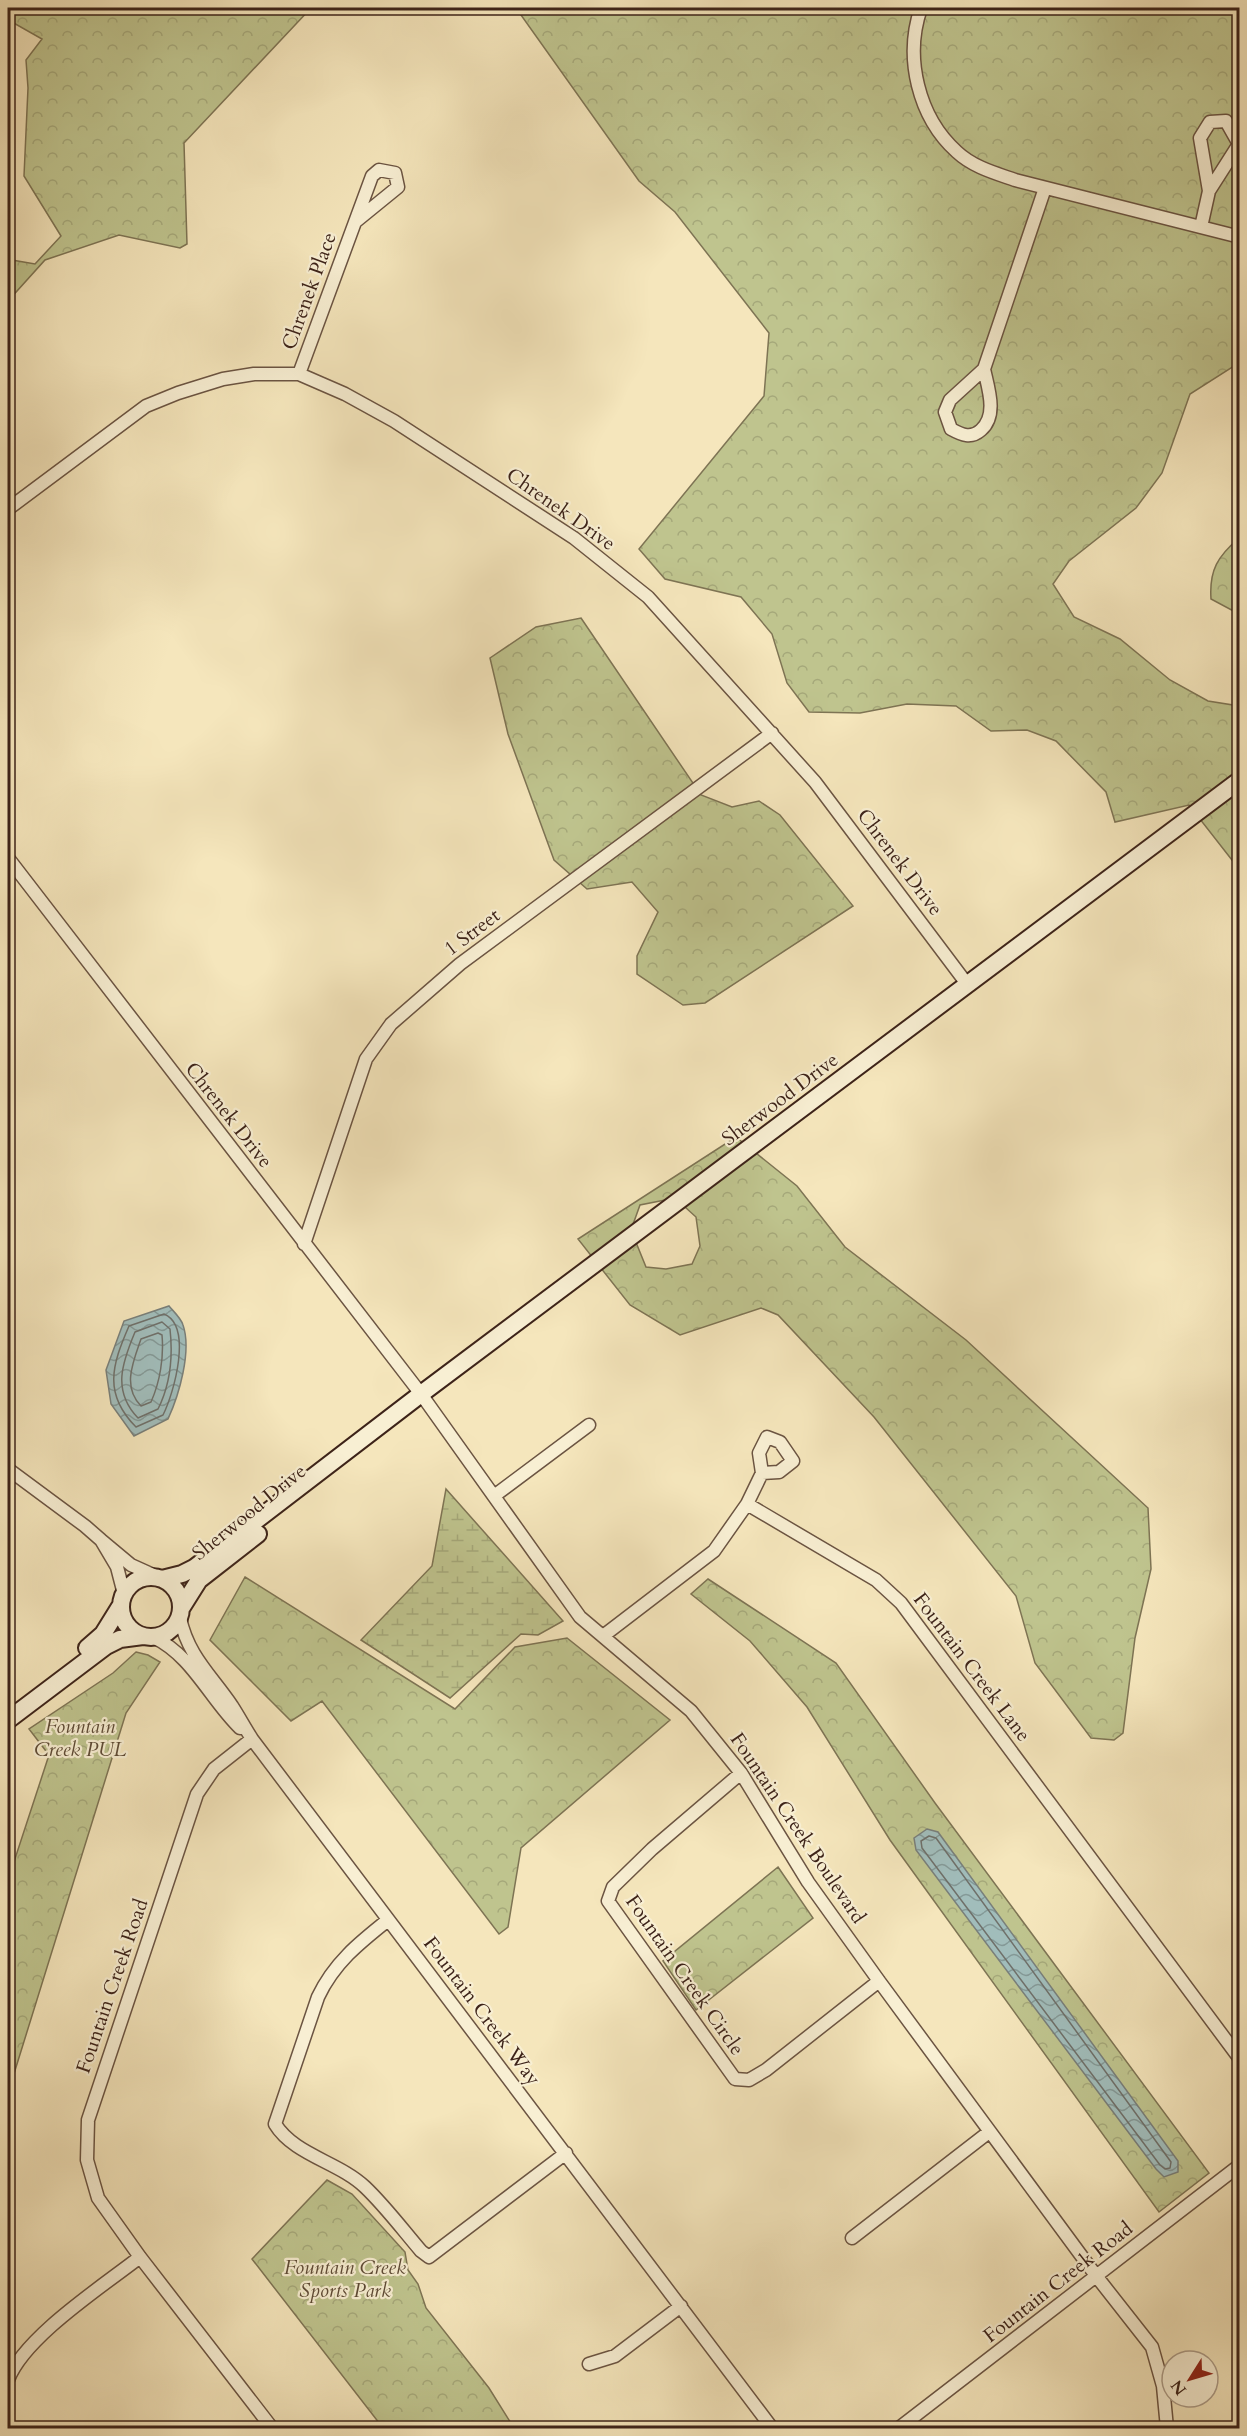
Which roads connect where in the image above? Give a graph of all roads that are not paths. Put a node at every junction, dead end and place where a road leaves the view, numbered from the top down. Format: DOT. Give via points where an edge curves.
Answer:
graph roads {
  1 [pos="921,8"];
  2 [pos="1046,188"];
  3 [pos="1209,191"];
  4 [pos="355,222"];
  5 [pos="1201,227"];
  6 [pos="1239,237"];
  7 [pos="984,369"];
  8 [pos="299,374"];
  9 [pos="8,509"];
  10 [pos="772,733"];
  11 [pos="1239,780"];
  12 [pos="8,858"];
  13 [pos="967,984"];
  14 [pos="304,1244"];
  15 [pos="421,1394"];
  16 [pos="589,1425"];
  17 [pos="345,1452"];
  18 [pos="8,1469"];
  19 [pos="762,1473"];
  20 [pos="494,1496"];
  21 [pos="747,1504"];
  22 [pos="101,1540"];
  23 [pos="162,1579"];
  24 [pos="122,1599"];
  25 [pos="181,1613"];
  26 [pos="603,1636"];
  27 [pos="148,1637"];
  28 [pos="8,1709"];
  29 [pos="8,1720"];
  30 [pos="252,1739"];
  31 [pos="741,1773"];
  32 [pos="388,1920"];
  33 [pos="879,1981"];
  34 [pos="1239,2059"];
  35 [pos="989,2132"];
  36 [pos="566,2153"];
  37 [pos="1239,2165"];
  38 [pos="852,2238"];
  39 [pos="140,2257"];
  40 [pos="1097,2277"];
  41 [pos="681,2306"];
  42 [pos="589,2364"];
  43 [pos="10,2375"];
  44 [pos="272,2428"];
  45 [pos="772,2428"];
  46 [pos="899,2428"];
  47 [pos="1167,2428"];
  1 -- 2 [label="street" via="914,67 928,116 938,131 958,153 984,169"];
  2 -- 5 [label="street"];
  2 -- 7 [label="street"];
  3 -- 3 [label="street" via="1239,144 1226,121 1210,122 1200,138"];
  3 -- 5 [label="street"];
  4 -- 8 [label="street, Chrenek Place"];
  5 -- 6 [label="street"];
  7 -- 7 [label="street" via="950,400 945,412 951,429 965,436 976,434 990,415 991,398"];
  8 -- 9 [label="street, Chrenek Drive" via="223,379 146,406"];
  8 -- 10 [label="street, Chrenek Drive" via="394,420 574,538 648,597"];
  10 -- 13 [label="street, Chrenek Drive" via="815,782"];
  10 -- 14 [label="street, 1 Street" via="460,964 391,1024 366,1059"];
  11 -- 13 [label="street, Sherwood Drive"];
  12 -- 14 [label="street, Chrenek Drive"];
  13 -- 15 [label="street, Sherwood Drive"];
  14 -- 15 [label="street, Chrenek Drive"];
  15 -- 17 [label="street, Sherwood Drive"];
  15 -- 20 [label="street, Fountain Creek Boulevard"];
  16 -- 20 [label="street"];
  17 -- 23 [label="street, Sherwood Drive" via="194,1568"];
  17 -- 25 [label="street, Sherwood Drive" via="316,1487 199,1580"];
  18 -- 22 [label="street"];
  19 -- 21 [label="street"];
  20 -- 26 [label="street, Fountain Creek Boulevard" via="580,1617"];
  21 -- 26 [label="street" via="714,1551"];
  21 -- 34 [label="street, Fountain Creek Lane" via="876,1580 901,1603"];
  22 -- 23 [label="street" via="131,1565"];
  22 -- 24 [label="street" via="117,1567"];
  23 -- 24 [label="street" via="136,1581"];
  23 -- 25 [label="street" via="176,1590"];
  24 -- 27 [label="street" via="122,1615 127,1624 134,1632"];
  24 -- 28 [label="street" via="103,1634"];
  25 -- 27 [label="street" via="169,1632"];
  25 -- 30 [label="street, Fountain Creek Way" via="190,1650"];
  26 -- 31 [label="street, Fountain Creek Boulevard" via="692,1711"];
  27 -- 29 [label="street" via="120,1639 106,1646"];
  27 -- 30 [label="street, Fountain Creek Way" via="171,1647 184,1659 225,1713"];
  30 -- 32 [label="street, Fountain Creek Way"];
  30 -- 39 [label="street, Fountain Creek Road" via="214,1769 197,1794 88,2120 87,2160 98,2198"];
  31 -- 33 [label="street, Fountain Creek Boulevard" via="808,1882"];
  31 -- 33 [label="street, Fountain Creek Circle" via="652,1849 613,1887 608,1900 735,2079 749,2080 766,2070"];
  32 -- 36 [label="street, Fountain Creek Way"];
  32 -- 36 [label="street" via="342,1957 325,1980 275,2124 283,2138 346,2172 365,2187 429,2257"];
  33 -- 35 [label="street, Fountain Creek Boulevard"];
  35 -- 38 [label="street"];
  35 -- 40 [label="street, Fountain Creek Boulevard"];
  36 -- 41 [label="street, Fountain Creek Way"];
  37 -- 40 [label="street, Fountain Creek Road"];
  39 -- 43 [label="street" via="54,2323"];
  39 -- 44 [label="street, Fountain Creek Road"];
  40 -- 46 [label="street, Fountain Creek Road"];
  40 -- 47 [label="street, Fountain Creek Boulevard" via="1152,2347 1163,2386"];
  41 -- 42 [label="street" via="615,2356"];
  41 -- 45 [label="street, Fountain Creek Way"];
}
